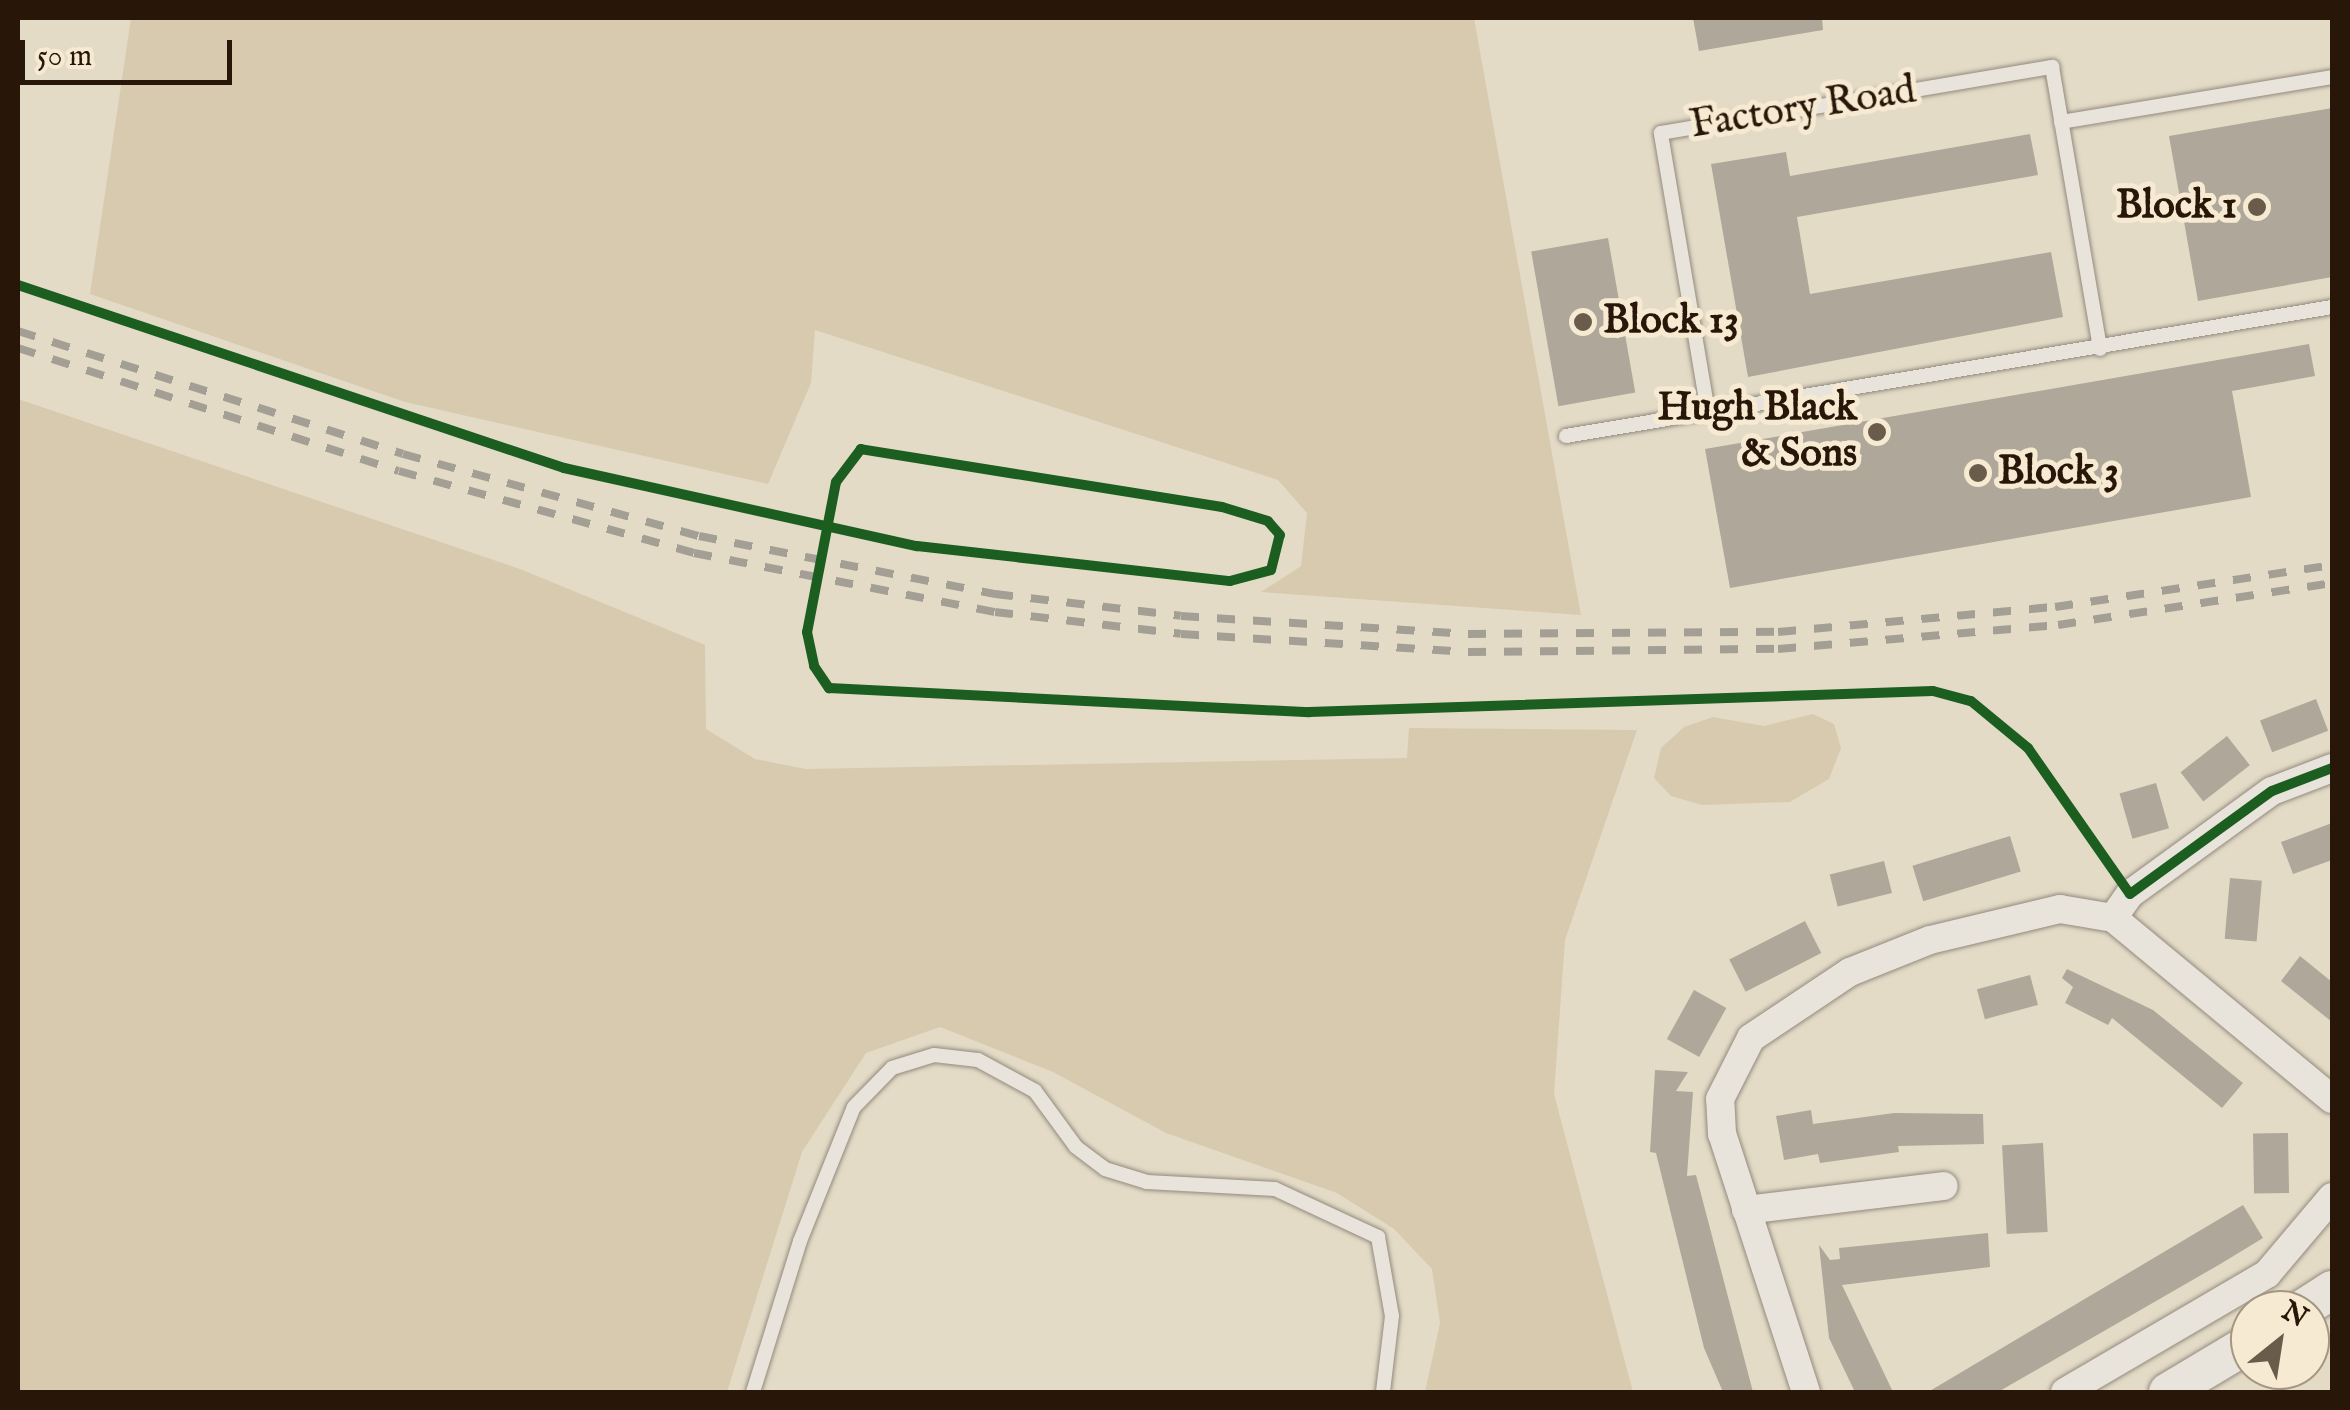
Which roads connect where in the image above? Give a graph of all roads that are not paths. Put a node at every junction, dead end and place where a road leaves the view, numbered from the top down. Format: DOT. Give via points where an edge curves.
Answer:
graph roads {
  1 [pos="2332,77"];
  2 [pos="2062,122"];
  3 [pos="2332,306"];
  4 [pos="2100,349"];
  5 [pos="1708,412"];
  6 [pos="1566,436"];
  7 [pos="2332,768"];
  8 [pos="2113,918"];
  9 [pos="2332,1099"];
  10 [pos="1944,1186"];
  11 [pos="2332,1197"];
  12 [pos="1746,1210"];
  13 [pos="2230,1354"];
  14 [pos="756,1392"];
  15 [pos="1384,1392"];
  16 [pos="1806,1392"];
  17 [pos="2065,1392"];
  18 [pos="2168,1392"];
  1 -- 2 [label="lane"];
  2 -- 4 [label="lane, Factory Road"];
  2 -- 5 [label="lane, Factory Road" via="2052,67 1660,132"];
  3 -- 4 [label="lane"];
  4 -- 5 [label="lane"];
  5 -- 6 [label="lane"];
  7 -- 8 [label="street" via="2272,791 2130,894"];
  8 -- 9 [label="street"];
  8 -- 12 [label="street" via="2060,910 1930,940 1850,972 1752,1038 1720,1099 1722,1134"];
  10 -- 12 [label="street"];
  11 -- 17 [label="street" via="2266,1274"];
  12 -- 16 [label="street"];
  13 -- 18 [label="main road"];
  14 -- 15 [label="lane" via="800,1241 854,1108 892,1068 934,1055 978,1060 1035,1091 1076,1147 1104,1169 1147,1182 1274,1188 1378,1237 1392,1316"];
}
